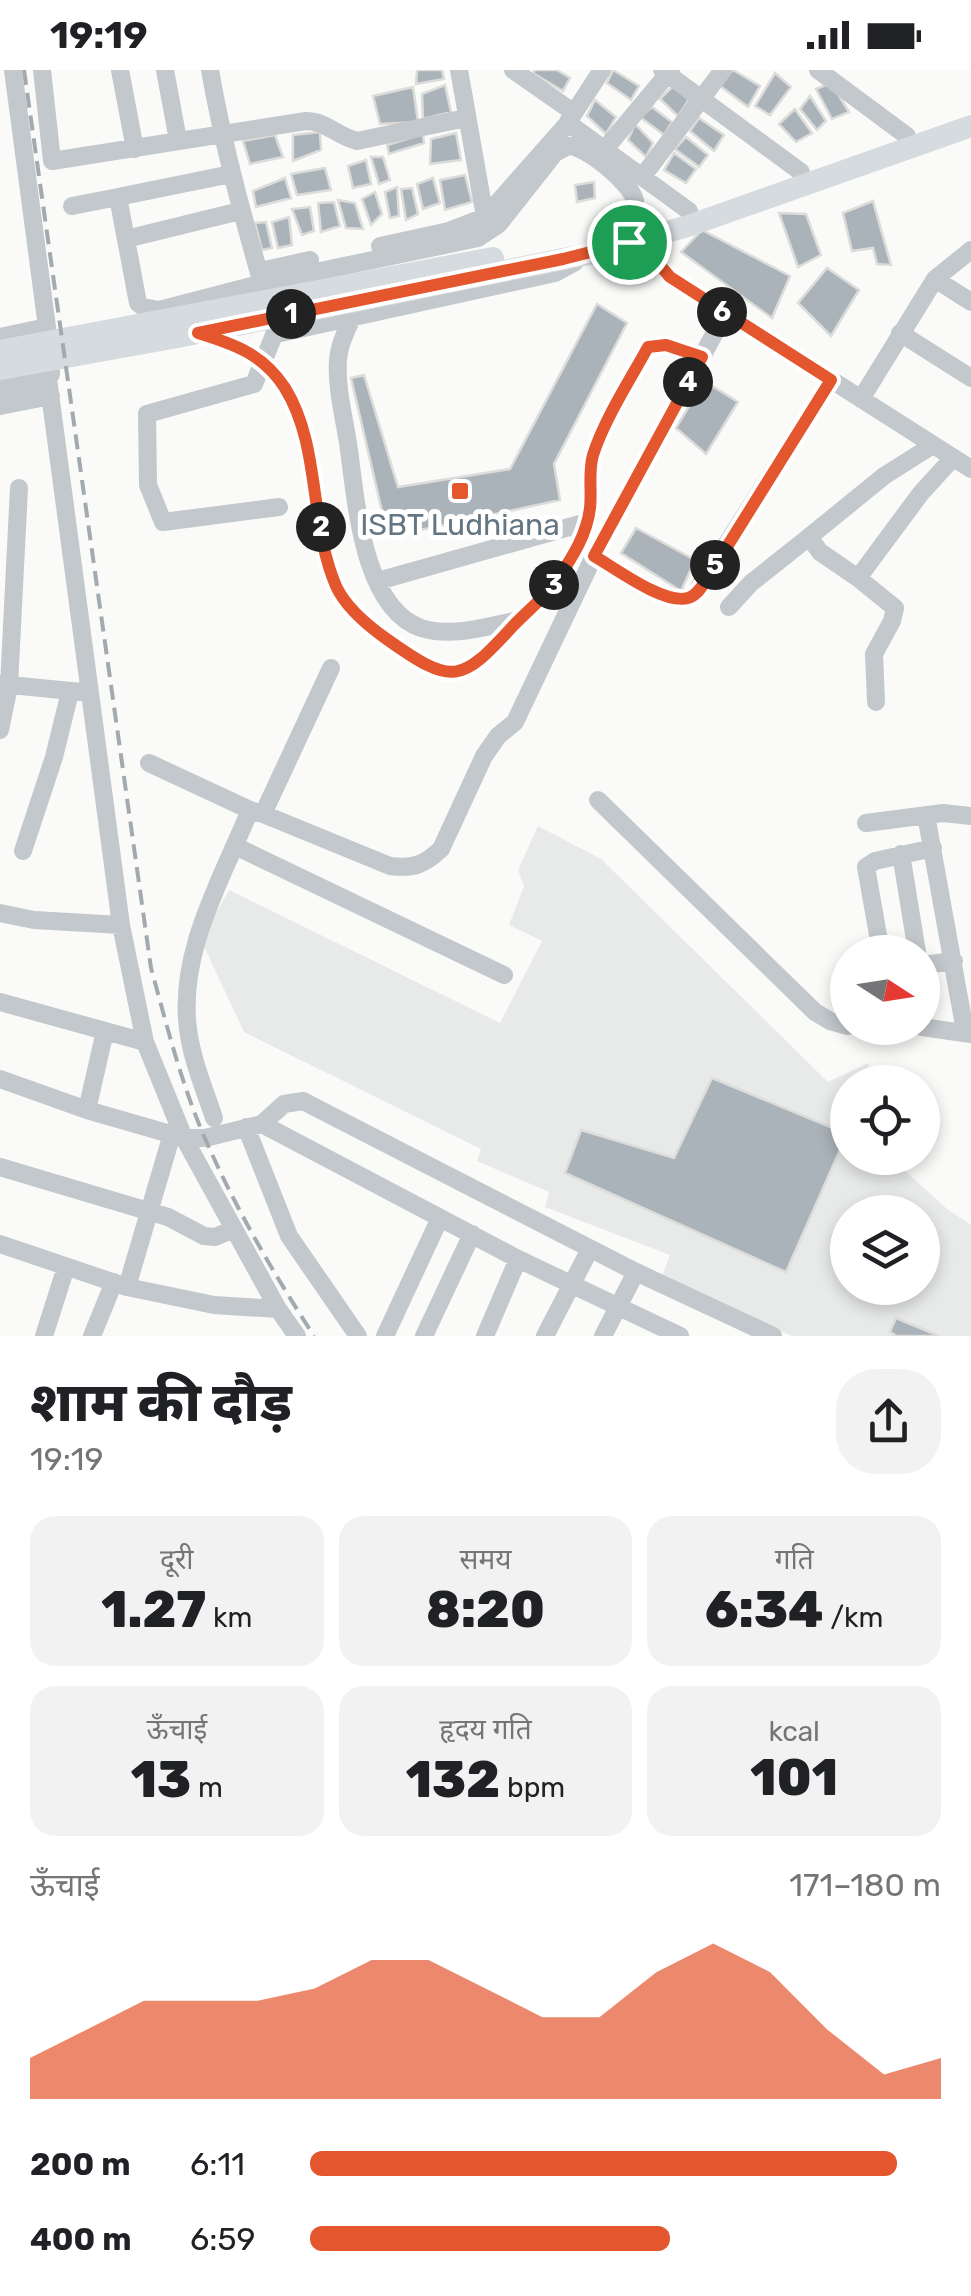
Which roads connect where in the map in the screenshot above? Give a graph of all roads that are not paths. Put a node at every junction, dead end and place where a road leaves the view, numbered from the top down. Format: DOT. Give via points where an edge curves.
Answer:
graph roads {
  1 [pos="13,70"];
  2 [pos="42,70"];
  3 [pos="120,70"];
  4 [pos="164,70"];
  5 [pos="210,70"];
  6 [pos="459,70"];
  7 [pos="602,70"];
  8 [pos="723,70"];
  9 [pos="818,70"];
  10 [pos="667,71"];
  11 [pos="518,72"];
  12 [pos="702,97"];
  13 [pos="971,114"];
  14 [pos="571,117"];
  15 [pos="466,118"];
  16 [pos="971,126"];
  17 [pos="221,132"];
  18 [pos="906,136"];
  19 [pos="178,140"];
  20 [pos="135,149"];
  21 [pos="605,149"];
  22 [pos="801,172"];
  23 [pos="231,174"];
  24 [pos="643,176"];
  25 [pos="118,197"];
  26 [pos="72,206"];
  27 [pos="240,211"];
  28 [pos="689,211"];
  29 [pos="484,218"];
  30 [pos="632,236"];
  31 [pos="126,239"];
  32 [pos="971,250"];
  33 [pos="593,252"];
  34 [pos="562,253"];
  35 [pos="303,274"];
  36 [pos="262,277"];
  37 [pos="935,279"];
  38 [pos="971,302"];
  39 [pos="725,314"];
  40 [pos="353,317"];
  41 [pos="318,326"];
  42 [pos="46,327"];
  43 [pos="276,330"];
  44 [pos="198,333"];
  45 [pos="900,333"];
  46 [pos="0,336"];
  47 [pos="0,351"];
  48 [pos="702,357"];
  49 [pos="338,360"];
  50 [pos="0,369"];
  51 [pos="971,378"];
  52 [pos="831,380"];
  53 [pos="50,387"];
  54 [pos="0,389"];
  55 [pos="861,399"];
  56 [pos="0,406"];
  57 [pos="932,445"];
  58 [pos="953,458"];
  59 [pos="971,469"];
  60 [pos="19,488"];
  61 [pos="279,507"];
  62 [pos="588,522"];
  63 [pos="808,537"];
  64 [pos="594,556"];
  65 [pos="858,578"];
  66 [pos="378,581"];
  67 [pos="729,608"];
  68 [pos="520,620"];
  69 [pos="331,668"];
  70 [pos="5,685"];
  71 [pos="70,692"];
  72 [pos="92,692"];
  73 [pos="876,702"];
  74 [pos="0,730"];
  75 [pos="148,763"];
  76 [pos="598,800"];
  77 [pos="256,812"];
  78 [pos="926,815"];
  79 [pos="971,816"];
  80 [pos="866,823"];
  81 [pos="236,846"];
  82 [pos="934,848"];
  83 [pos="23,851"];
  84 [pos="901,854"];
  85 [pos="0,913"];
  86 [pos="122,925"];
  87 [pos="877,935"];
  88 [pos="913,935"];
  89 [pos="954,961"];
  90 [pos="940,963"];
  91 [pos="504,975"];
  92 [pos="0,1002"];
  93 [pos="830,1021"];
  94 [pos="940,1029"];
  95 [pos="105,1031"];
  96 [pos="968,1033"];
  97 [pos="144,1042"];
  98 [pos="0,1079"];
  99 [pos="86,1110"];
  100 [pos="214,1118"];
  101 [pos="254,1126"];
  102 [pos="178,1136"];
  103 [pos="0,1166"];
  104 [pos="150,1211"];
  105 [pos="440,1218"];
  106 [pos="234,1230"];
  107 [pos="472,1234"];
  108 [pos="0,1244"];
  109 [pos="590,1249"];
  110 [pos="518,1259"];
  111 [pos="66,1267"];
  112 [pos="636,1272"];
  113 [pos="570,1284"];
  114 [pos="120,1285"];
  115 [pos="618,1306"];
  116 [pos="278,1309"];
  117 [pos="660,1332"];
  118 [pos="44,1336"];
  119 [pos="92,1336"];
  120 [pos="297,1336"];
  121 [pos="358,1336"];
  122 [pos="385,1336"];
  123 [pos="424,1336"];
  124 [pos="485,1336"];
  125 [pos="546,1336"];
  126 [pos="603,1336"];
  127 [pos="680,1336"];
  128 [pos="773,1336"];
  1 -- 42 [label="street"];
  2 -- 20 [label="street" via="52,160"];
  3 -- 20 [label="street"];
  4 -- 19 [label="street"];
  5 -- 17 [label="street"];
  6 -- 15 [label="street"];
  7 -- 14 [label="street"];
  8 -- 12 [label="street"];
  9 -- 18 [label="street"];
  10 -- 12 [label="street"];
  10 -- 21 [label="street"];
  11 -- 14 [label="street"];
  12 -- 22 [label="street"];
  12 -- 24 [label="street"];
  13 -- 18 [label="main road"];
  14 -- 21 [label="street"];
  14 -- 29 [label="street"];
  15 -- 17 [label="street" via="357,141 312,120"];
  15 -- 29 [label="street"];
  16 -- 30 [label="main road" via="688,226"];
  17 -- 19 [label="street"];
  17 -- 23 [label="street"];
  18 -- 22 [label="main road"];
  19 -- 20 [label="street"];
  21 -- 24 [label="street"];
  22 -- 28 [label="main road"];
  23 -- 25 [label="street"];
  23 -- 27 [label="street"];
  24 -- 28 [label="street"];
  25 -- 26 [label="street"];
  25 -- 31 [label="street"];
  27 -- 31 [label="street"];
  27 -- 36 [label="street"];
  28 -- 30 [label="main road"];
  29 -- 36 [label="street"];
  30 -- 33 [label="main road"];
  30 -- 34 [label="main road"];
  30 -- 35 [label="street" via="629,190 582,148 568,146 486,234"];
  30 -- 39 [label="street" via="670,277"];
  31 -- 36 [label="street" via="138,303 149,309"];
  32 -- 37 [label="street"];
  33 -- 34 [label="main road"];
  33 -- 40 [label="street" via="555,273"];
  34 -- 44 [label="main road"];
  34 -- 47 [label="main road"];
  35 -- 36 [label="street"];
  35 -- 41 [label="street"];
  36 -- 43 [label="street"];
  37 -- 38 [label="street"];
  37 -- 45 [label="street"];
  39 -- 48 [label="street"];
  39 -- 52 [label="street"];
  40 -- 41 [label="street"];
  40 -- 49 [label="street"];
  41 -- 43 [label="street"];
  41 -- 49 [label="street"];
  42 -- 46 [label="street"];
  42 -- 53 [label="street"];
  43 -- 61 [label="street" via="254,384 146,414 148,485 163,522"];
  44 -- 50 [label="main road"];
  44 -- 68 [label="street" via="251,352 286,390 299,419 330,570 345,602 369,626 424,664 468,670"];
  45 -- 51 [label="street"];
  45 -- 55 [label="street"];
  48 -- 62 [label="street" via="666,345 648,347 592,458"];
  48 -- 64 [label="street"];
  49 -- 66 [label="street" via="363,540"];
  52 -- 55 [label="street"];
  52 -- 64 [label="street" via="694,596 666,596"];
  53 -- 54 [label="street"];
  53 -- 56 [label="street"];
  53 -- 72 [label="street"];
  55 -- 57 [label="street"];
  57 -- 58 [label="street"];
  57 -- 63 [label="street"];
  58 -- 59 [label="street"];
  58 -- 65 [label="street"];
  60 -- 70 [label="street"];
  62 -- 66 [label="street"];
  62 -- 68 [label="street" via="558,578"];
  63 -- 65 [label="street"];
  63 -- 67 [label="street"];
  64 -- 77 [label="street" via="515,722 484,756 441,849 428,861 390,866"];
  65 -- 73 [label="street" via="896,612 874,654"];
  66 -- 68 [label="street" via="400,614 421,628 458,631"];
  69 -- 77 [label="street"];
  70 -- 71 [label="street"];
  70 -- 74 [label="street"];
  71 -- 72 [label="street"];
  71 -- 83 [label="street"];
  72 -- 86 [label="street"];
  75 -- 77 [label="street"];
  76 -- 93 [label="street"];
  77 -- 81 [label="street"];
  78 -- 79 [label="street"];
  78 -- 80 [label="street"];
  78 -- 82 [label="street"];
  81 -- 91 [label="street"];
  81 -- 100 [label="street" via="194,946 187,992 194,1063"];
  82 -- 84 [label="street"];
  82 -- 89 [label="street"];
  84 -- 87 [label="street" via="866,866"];
  84 -- 88 [label="street"];
  85 -- 86 [label="street"];
  86 -- 97 [label="street"];
  89 -- 90 [label="street"];
  89 -- 96 [label="street"];
  92 -- 95 [label="street"];
  94 -- 96 [label="street"];
  95 -- 97 [label="street"];
  95 -- 99 [label="street"];
  97 -- 102 [label="street"];
  98 -- 99 [label="street"];
  99 -- 102 [label="street"];
  101 -- 102 [label="street" via="204,1138"];
  101 -- 105 [label="street"];
  101 -- 109 [label="street" via="284,1104 303,1101"];
  101 -- 121 [label="street" via="290,1236"];
  102 -- 104 [label="street"];
  102 -- 106 [label="street"];
  103 -- 104 [label="street"];
  104 -- 106 [label="street" via="204,1236"];
  104 -- 114 [label="street"];
  105 -- 107 [label="street"];
  105 -- 122 [label="street"];
  106 -- 116 [label="street"];
  107 -- 110 [label="street"];
  107 -- 123 [label="street"];
  108 -- 111 [label="street"];
  109 -- 112 [label="street"];
  109 -- 113 [label="street"];
  110 -- 113 [label="street"];
  110 -- 124 [label="street"];
  111 -- 114 [label="street"];
  111 -- 118 [label="street"];
  112 -- 115 [label="street"];
  112 -- 128 [label="street"];
  113 -- 115 [label="street"];
  113 -- 125 [label="street"];
  114 -- 116 [label="street"];
  114 -- 119 [label="street"];
  115 -- 117 [label="street"];
  115 -- 126 [label="street"];
  116 -- 120 [label="street"];
  117 -- 127 [label="street"];
}
